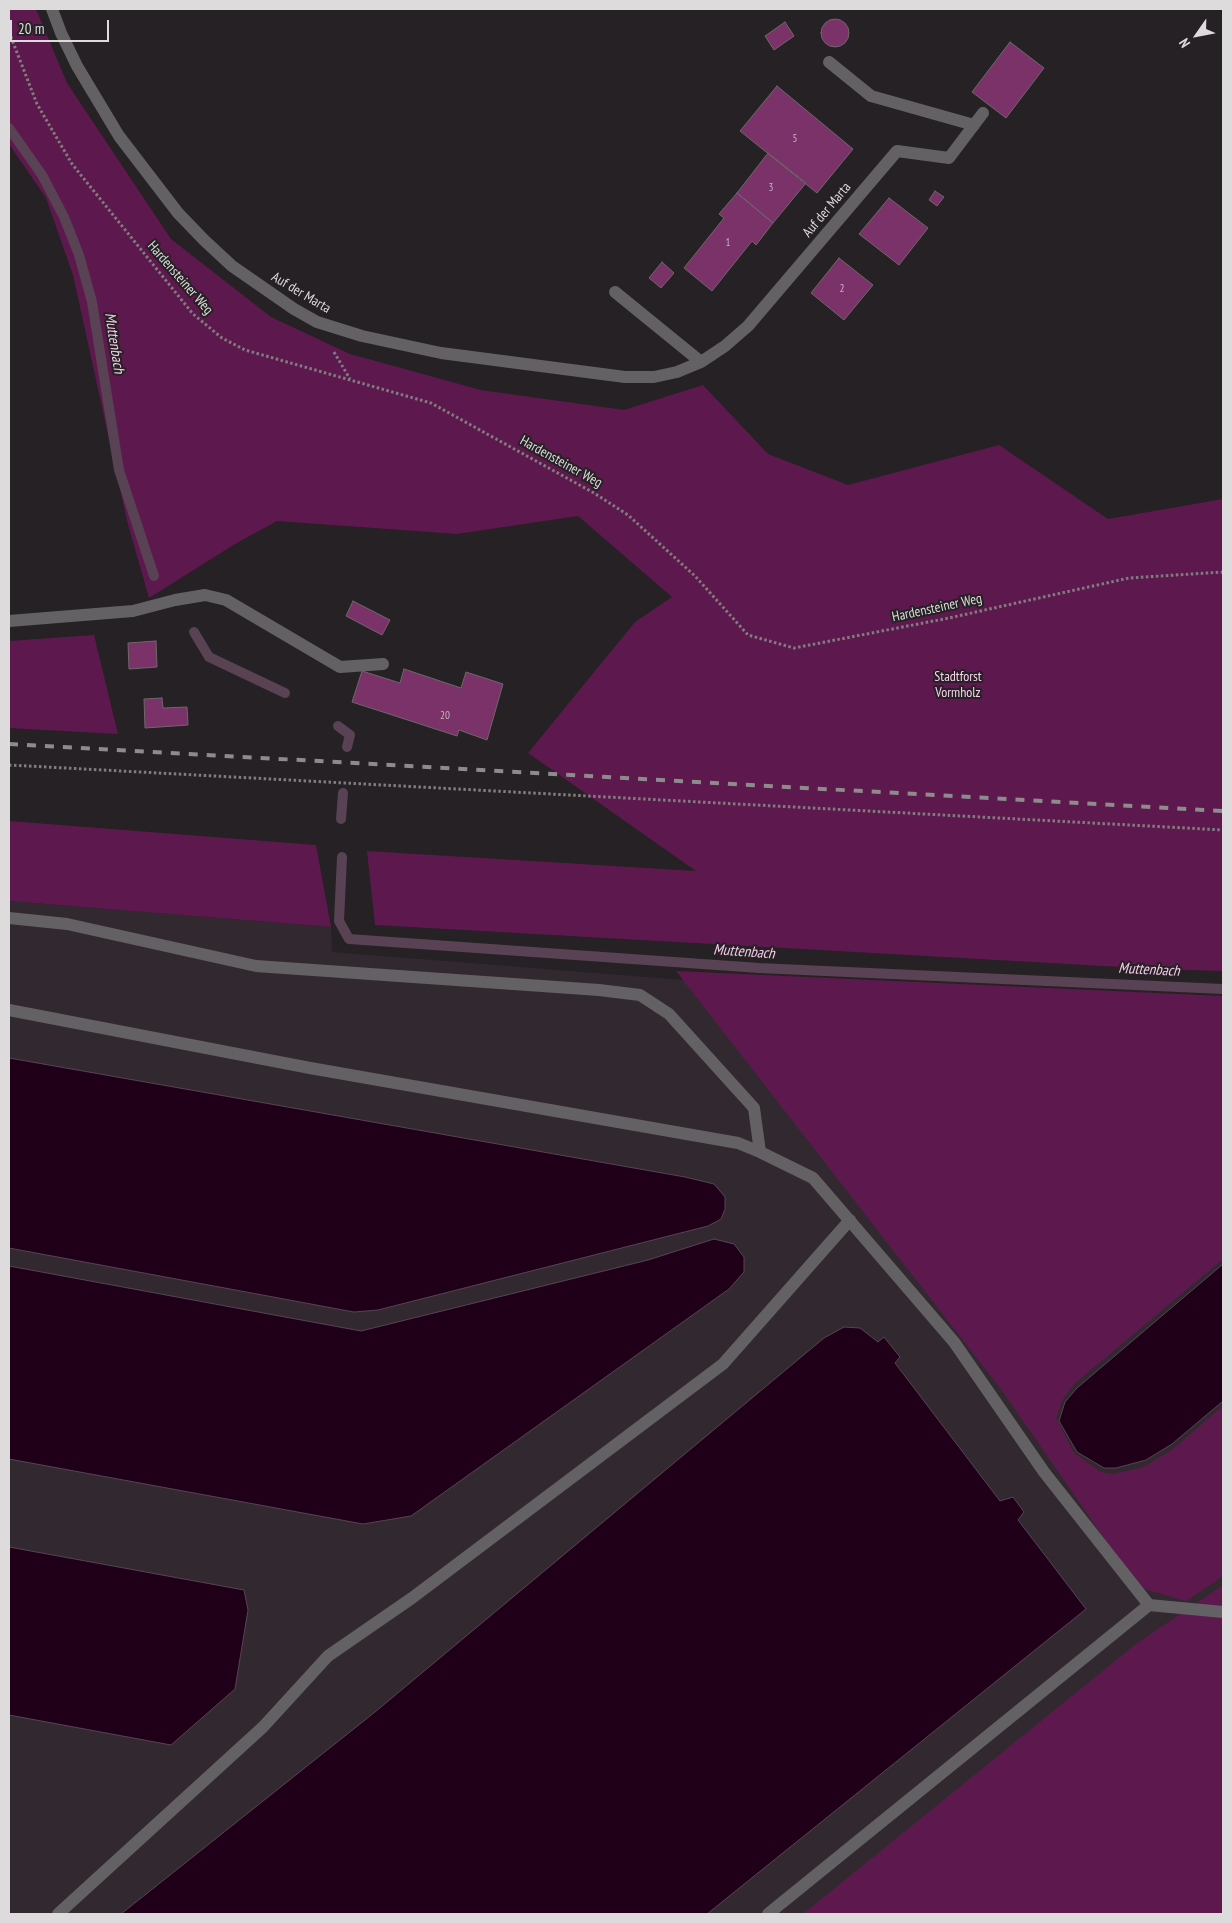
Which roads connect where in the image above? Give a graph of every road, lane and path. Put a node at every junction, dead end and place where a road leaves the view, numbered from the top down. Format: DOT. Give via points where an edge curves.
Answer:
graph roads {
  1 [pos="52,9"];
  2 [pos="9,32"];
  3 [pos="829,62"];
  4 [pos="983,113"];
  5 [pos="974,125"];
  6 [pos="614,292"];
  7 [pos="701,362"];
  8 [pos="1223,572"];
  9 [pos="9,621"];
  10 [pos="383,664"];
  11 [pos="9,765"];
  12 [pos="1223,830"];
  13 [pos="9,918"];
  14 [pos="9,1010"];
  15 [pos="760,1152"];
  16 [pos="850,1220"];
  17 [pos="1149,1605"];
  18 [pos="1223,1612"];
  19 [pos="58,1914"];
  20 [pos="768,1914"];
  1 -- 7 [label="lane, Auf der Marta" via="76,66 118,136 178,213 232,266 317,322 362,336 441,353 625,377 654,377"];
  2 -- 8 [label="path, Hardensteiner Weg" via="37,104 72,164 193,314 222,338 245,350 431,403 594,493 628,515 689,570 748,635 794,648 1129,578"];
  3 -- 5 [label="lane" via="871,96"];
  4 -- 5 [label="lane, Auf der Marta"];
  5 -- 7 [label="lane, Auf der Marta" via="949,158 897,151 748,326"];
  6 -- 7 [label="lane"];
  9 -- 10 [label="lane" via="133,611 205,595 226,600 340,667"];
  11 -- 12 [label="path"];
  13 -- 15 [label="lane" via="67,924 256,966 640,995 669,1014 754,1108"];
  14 -- 15 [label="lane" via="310,1068 738,1144"];
  15 -- 16 [label="lane" via="813,1178"];
  16 -- 17 [label="lane" via="954,1342 1044,1472"];
  16 -- 19 [label="lane" via="723,1364 412,1598 328,1656 263,1727"];
  17 -- 18 [label="lane"];
  17 -- 20 [label="lane"];
}
